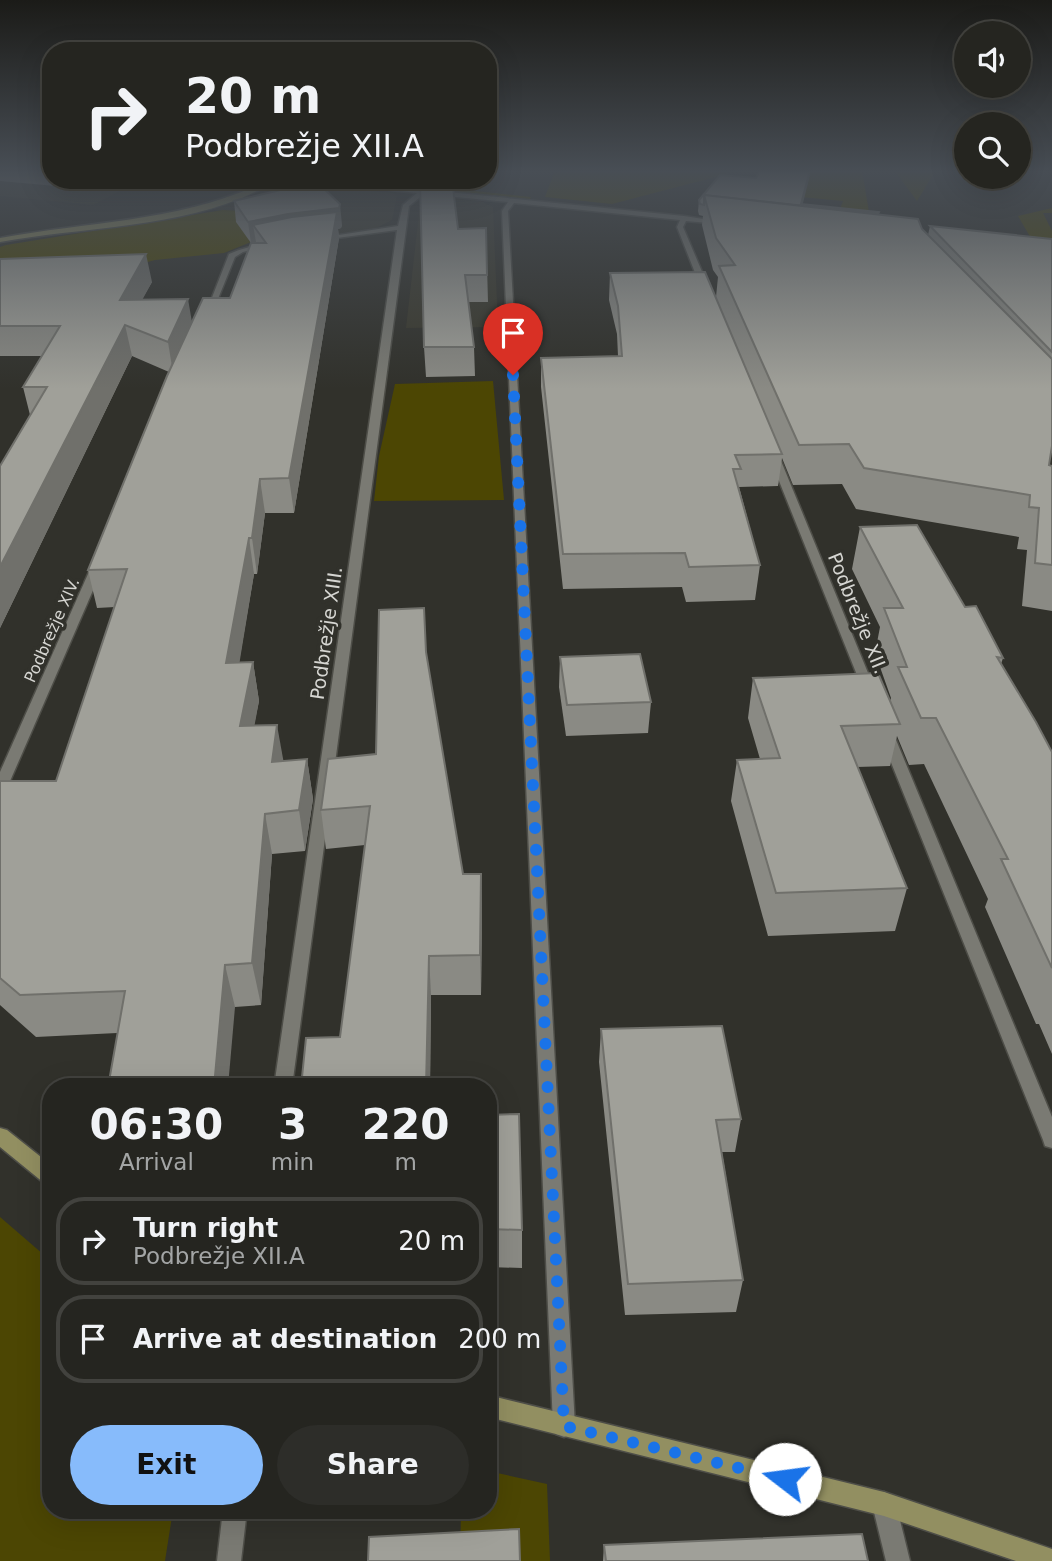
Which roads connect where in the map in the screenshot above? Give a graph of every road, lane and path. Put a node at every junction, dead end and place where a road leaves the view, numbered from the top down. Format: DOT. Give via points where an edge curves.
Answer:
graph roads {
  1 [pos="278,243"];
  2 [pos="399,243"];
  3 [pos="507,243"];
  4 [pos="687,243"];
  5 [pos="712,304"];
  6 [pos="202,326"];
  7 [pos="769,445"];
  8 [pos="100,560"];
  9 [pos="874,703"];
  10 [pos="884,728"];
  11 [pos="0,788"];
  12 [pos="284,1078"];
  13 [pos="0,1136"];
  14 [pos="1052,1140"];
  15 [pos="42,1170"];
  16 [pos="497,1408"];
  17 [pos="564,1426"];
  18 [pos="884,1504"];
  19 [pos="234,1519"];
  20 [pos="229,1561"];
  21 [pos="898,1561"];
  22 [pos="1052,1561"];
  1 -- 6 [label="street" via="232,257"];
  2 -- 12 [label="street, Podbrežje XIII."];
  3 -- 17 [label="street"];
  4 -- 5 [label="street"];
  7 -- 9 [label="street, Podbrežje XII."];
  8 -- 11 [label="street, Podbrežje XIV."];
  10 -- 14 [label="street"];
  13 -- 15 [label="street"];
  16 -- 17 [label="street"];
  17 -- 18 [label="street"];
  18 -- 21 [label="street"];
  18 -- 22 [label="street"];
  19 -- 20 [label="street"];
}
